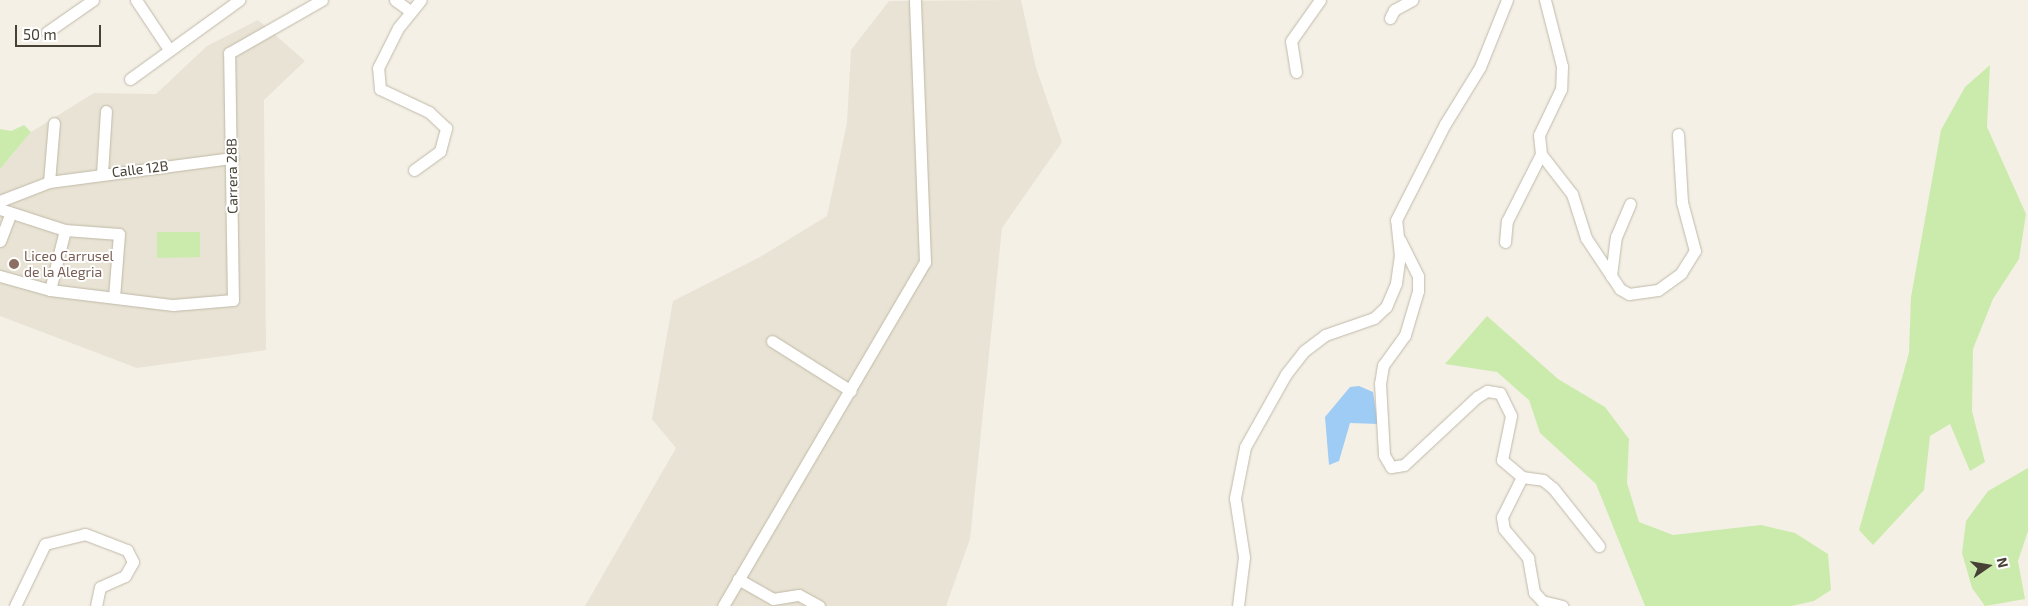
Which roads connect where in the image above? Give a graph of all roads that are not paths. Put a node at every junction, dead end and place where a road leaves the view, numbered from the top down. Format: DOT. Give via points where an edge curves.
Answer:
graph roads {
  1 [pos="93,0"];
  2 [pos="136,0"];
  3 [pos="239,0"];
  4 [pos="322,0"];
  5 [pos="395,0"];
  6 [pos="421,0"];
  7 [pos="915,0"];
  8 [pos="1320,0"];
  9 [pos="1412,0"];
  10 [pos="1508,0"];
  11 [pos="1544,0"];
  12 [pos="410,11"];
  13 [pos="1390,18"];
  14 [pos="47,32"];
  15 [pos="168,48"];
  16 [pos="1296,72"];
  17 [pos="130,79"];
  18 [pos="106,111"];
  19 [pos="54,123"];
  20 [pos="1678,134"];
  21 [pos="1540,154"];
  22 [pos="232,158"];
  23 [pos="414,170"];
  24 [pos="102,174"];
  25 [pos="49,182"];
  26 [pos="0,201"];
  27 [pos="1630,204"];
  28 [pos="0,209"];
  29 [pos="12,213"];
  30 [pos="65,230"];
  31 [pos="1397,236"];
  32 [pos="0,241"];
  33 [pos="1505,242"];
  34 [pos="0,276"];
  35 [pos="1611,276"];
  36 [pos="50,290"];
  37 [pos="114,297"];
  38 [pos="772,341"];
  39 [pos="852,391"];
  40 [pos="1522,477"];
  41 [pos="1599,546"];
  42 [pos="738,579"];
  43 [pos="15,606"];
  44 [pos="96,606"];
  45 [pos="723,606"];
  46 [pos="819,606"];
  47 [pos="1238,606"];
  48 [pos="1562,606"];
  1 -- 14 [label="street"];
  2 -- 15 [label="street"];
  3 -- 15 [label="street"];
  4 -- 22 [label="street, Carrera 28B" via="229,53"];
  5 -- 12 [label="street"];
  6 -- 12 [label="street"];
  7 -- 39 [label="street" via="925,262"];
  8 -- 16 [label="street" via="1291,42"];
  9 -- 13 [label="street" via="1394,10"];
  10 -- 31 [label="street" via="1480,67 1404,202 1396,220"];
  11 -- 21 [label="street" via="1562,66 1560,89 1539,135"];
  12 -- 23 [label="street" via="378,68 380,89 429,112 446,128 440,150"];
  15 -- 17 [label="street"];
  18 -- 24 [label="street"];
  19 -- 25 [label="street"];
  20 -- 35 [label="street" via="1682,202 1695,251 1681,273 1640,296 1620,289"];
  21 -- 33 [label="street" via="1507,221"];
  21 -- 35 [label="street" via="1572,194 1586,238"];
  22 -- 24 [label="street, Calle 12B"];
  22 -- 37 [label="street, Carrera 28B" via="233,300 173,305"];
  24 -- 25 [label="street, Calle 12B"];
  25 -- 26 [label="street, Calle 12B"];
  27 -- 35 [label="street" via="1616,237"];
  28 -- 29 [label="street"];
  29 -- 30 [label="street"];
  29 -- 32 [label="street"];
  30 -- 36 [label="street"];
  30 -- 37 [label="street" via="120,234"];
  31 -- 40 [label="street" via="1418,276 1418,291 1405,335 1383,365 1380,383 1384,455 1392,467 1404,465 1478,396 1487,391 1500,393 1511,416 1502,460"];
  31 -- 47 [label="street" via="1396,283 1386,307 1374,318 1325,335 1304,351 1286,374 1245,447 1235,498 1244,558"];
  34 -- 36 [label="street"];
  36 -- 37 [label="street"];
  38 -- 39 [label="street"];
  39 -- 42 [label="street"];
  40 -- 41 [label="street" via="1543,480 1553,488"];
  40 -- 48 [label="street" via="1502,517 1504,529 1528,558 1534,592 1542,601"];
  42 -- 45 [label="street"];
  42 -- 46 [label="street" via="773,599 799,595"];
  43 -- 44 [label="street" via="45,544 85,534 127,550 133,562 125,576 100,587"];
}
